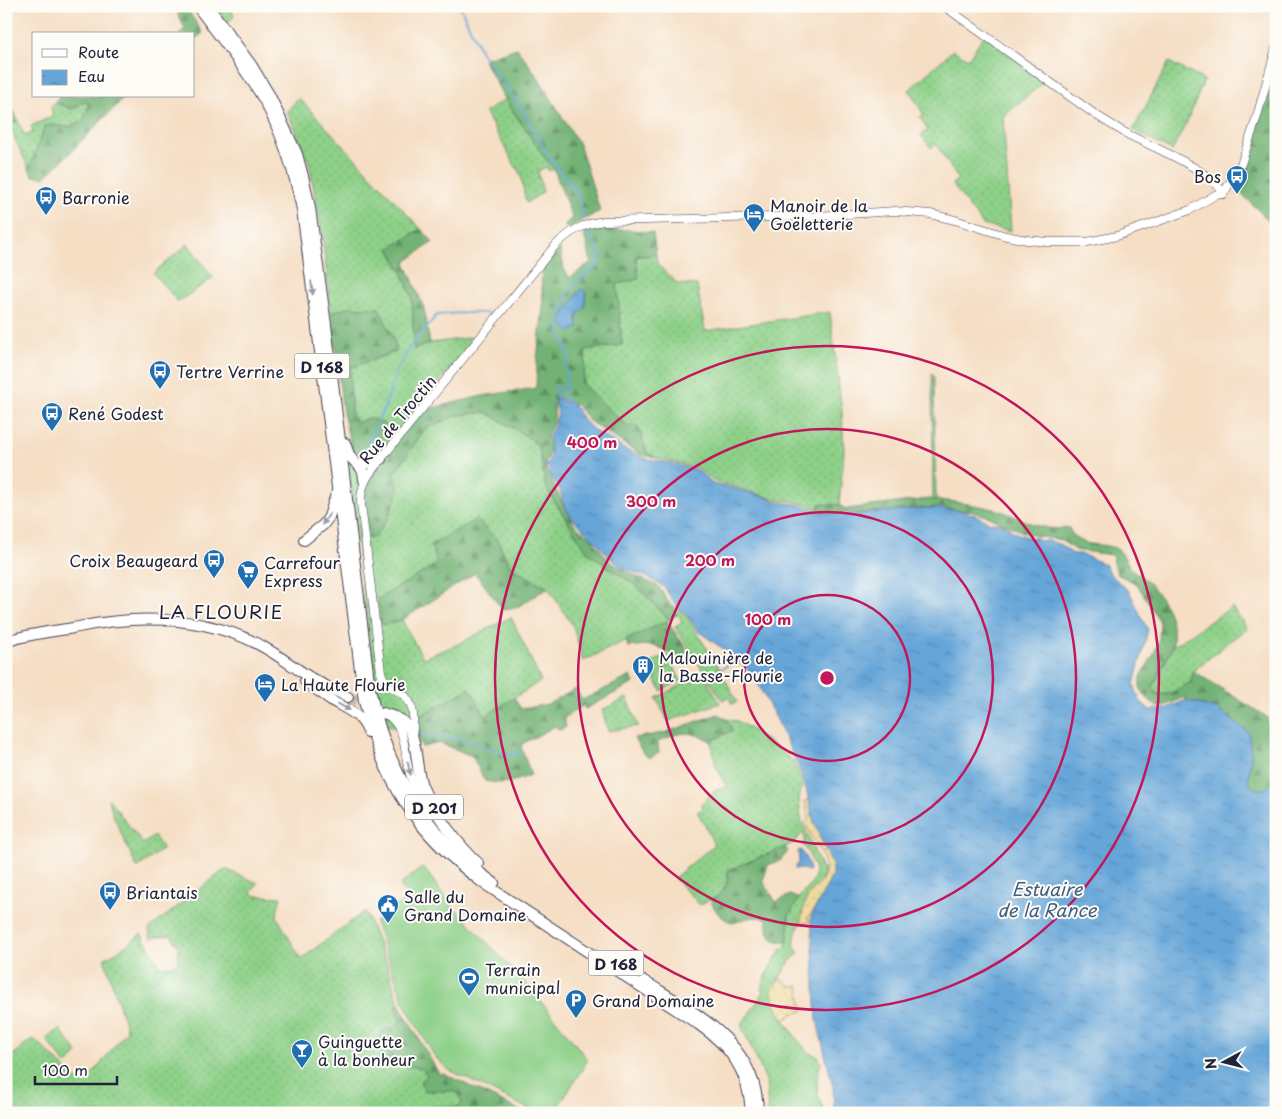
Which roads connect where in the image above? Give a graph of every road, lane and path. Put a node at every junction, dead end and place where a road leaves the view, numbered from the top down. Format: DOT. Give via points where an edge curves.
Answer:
graph roads {
  1 [pos="197,6"];
  2 [pos="208,6"];
  3 [pos="944,6"];
  4 [pos="1276,48"];
  5 [pos="1211,179"];
  6 [pos="1223,194"];
  7 [pos="1213,196"];
  8 [pos="338,423"];
  9 [pos="381,459"];
  10 [pos="360,465"];
  11 [pos="364,480"];
  12 [pos="338,492"];
  13 [pos="304,540"];
  14 [pos="7,641"];
  15 [pos="279,656"];
  16 [pos="348,697"];
  17 [pos="410,703"];
  18 [pos="397,718"];
  19 [pos="379,751"];
  20 [pos="431,803"];
  21 [pos="487,878"];
  22 [pos="751,1113"];
  23 [pos="758,1113"];
  1 -- 12 [label="main road, D 168, one-way" via="263,99 289,157 302,209"];
  2 -- 8 [label="main road, D 168" via="252,66 297,154 310,208"];
  3 -- 5 [label="street" via="1111,125"];
  4 -- 6 [label="street" via="1240,167"];
  5 -- 6 [label="street"];
  5 -- 7 [label="street"];
  6 -- 7 [label="street"];
  7 -- 9 [label="street, Rue de Troctin" via="1190,210 1117,236 1087,242 1028,240 930,214 895,211 604,221 580,226 562,239 538,267"];
  8 -- 10 [label="main road" via="344,431 350,456"];
  8 -- 21 [label="main road, D 168" via="370,689 382,736 402,780 422,813 445,840"];
  9 -- 10 [label="main road"];
  9 -- 11 [label="street, Rue de Troctin"];
  10 -- 11 [label="main road"];
  11 -- 17 [label="street, Rue de Troctin" via="360,495 381,672 388,686"];
  12 -- 13 [label="main road, one-way" via="323,525"];
  12 -- 19 [label="main road, D 168" via="363,694"];
  14 -- 15 [label="main road" via="116,621 173,620 225,631"];
  15 -- 16 [label="main road" via="321,684"];
  15 -- 19 [label="main road, one-way" via="291,670 360,718 373,748"];
  17 -- 18 [label="street"];
  17 -- 18 [label="street" via="404,714"];
  18 -- 20 [label="main road, D 201" via="412,737 420,783"];
  18 -- 20 [label="street, one-way" via="412,781 423,800"];
  19 -- 22 [label="main road, D 168" via="409,809 441,849 462,868 721,1042 746,1081"];
  20 -- 21 [label="main road, D 201" via="454,837 484,868"];
  21 -- 23 [label="main road, D 168" via="715,1028 733,1045 746,1065 756,1088"];
}
